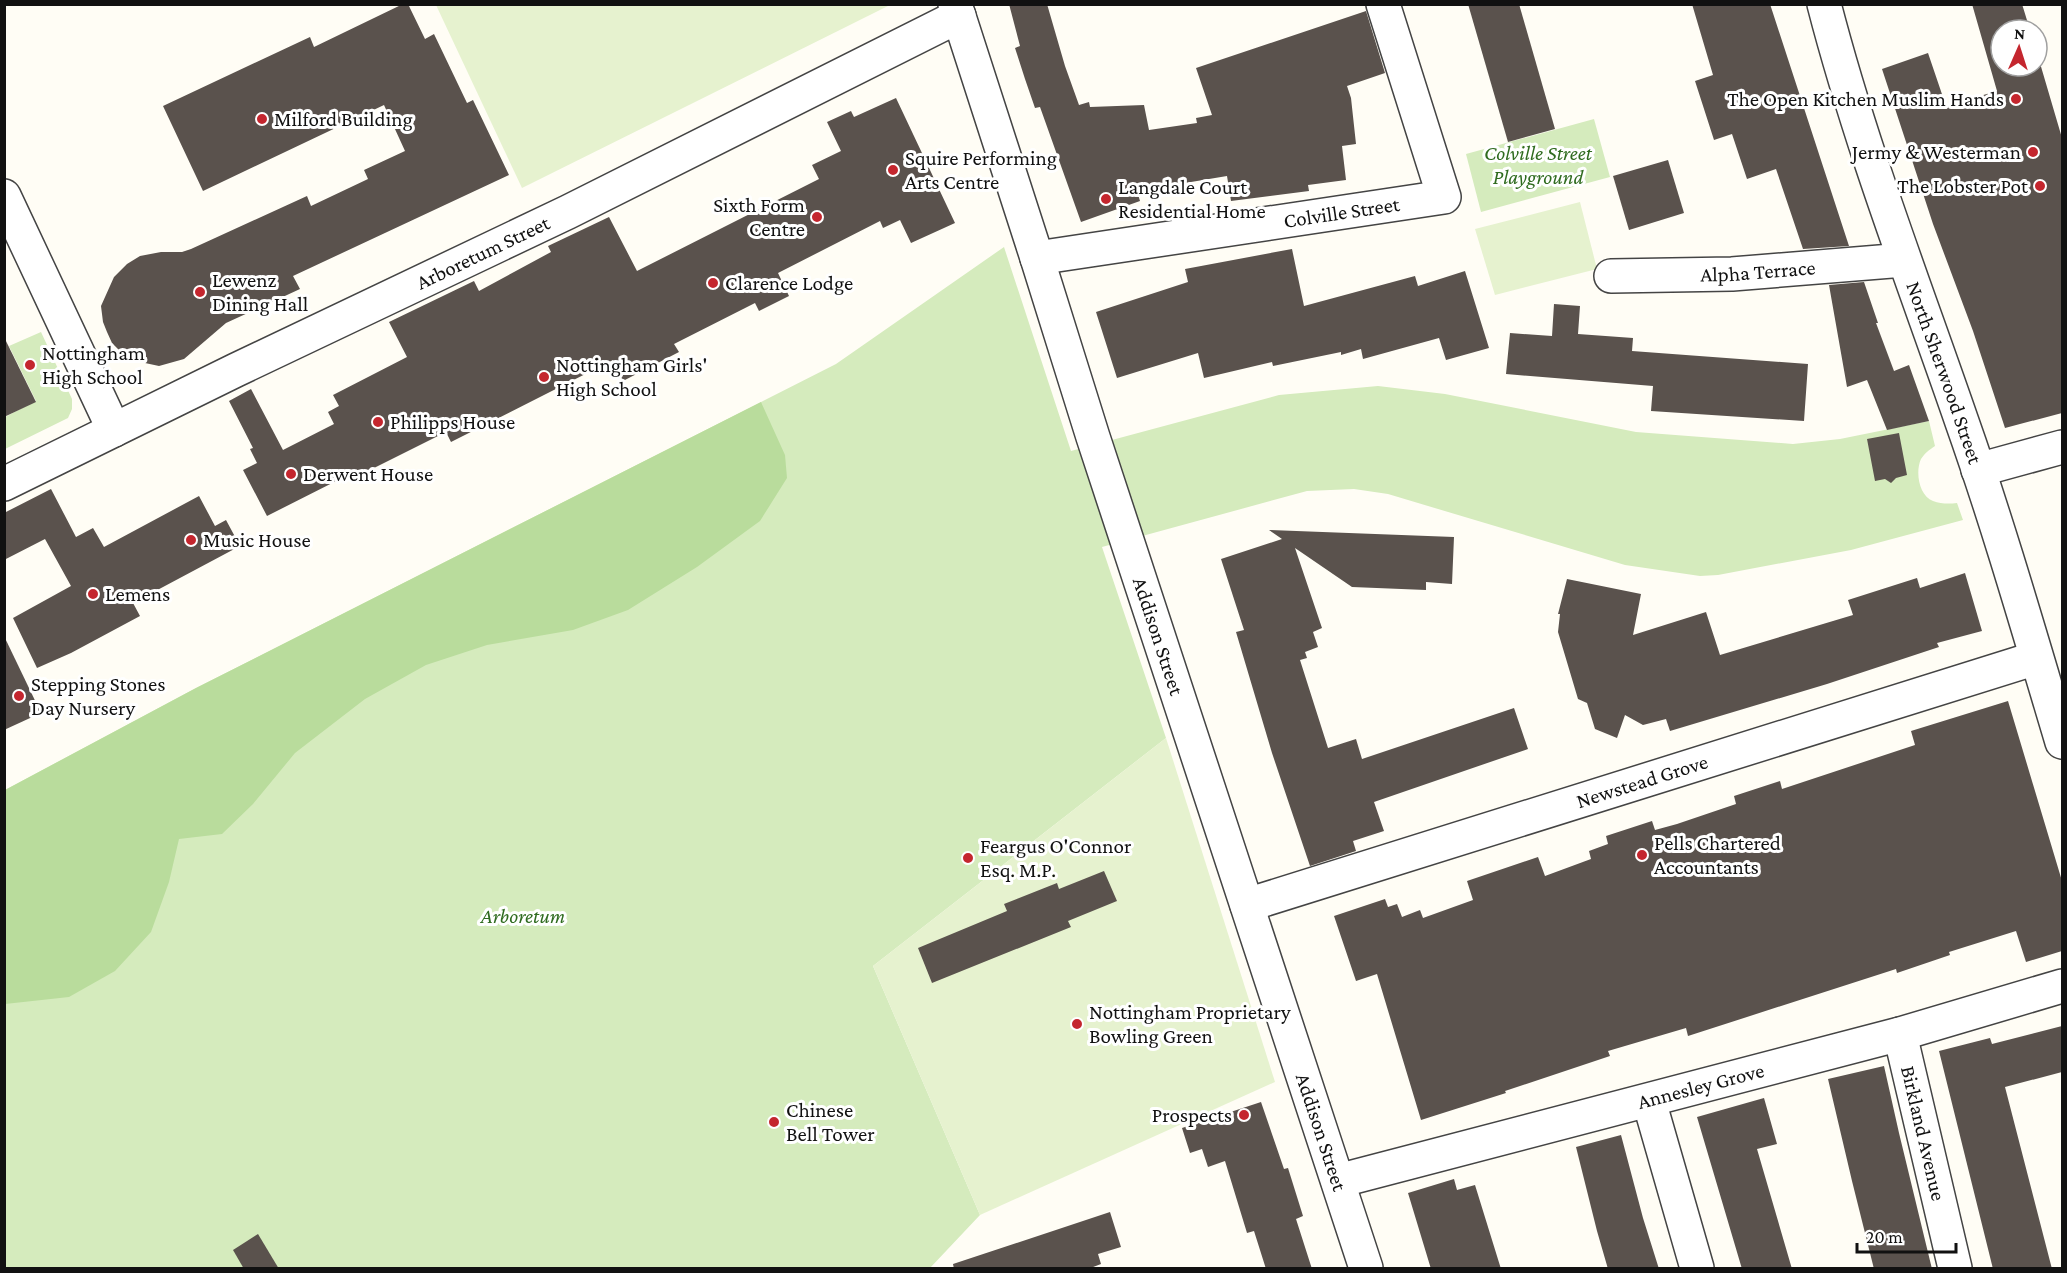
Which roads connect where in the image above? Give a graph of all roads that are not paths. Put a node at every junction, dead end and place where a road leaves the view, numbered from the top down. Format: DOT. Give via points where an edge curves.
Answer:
graph roads {
  1 [pos="1383,4"];
  2 [pos="1824,4"];
  3 [pos="957,10"];
  4 [pos="4,196"];
  5 [pos="1037,258"];
  6 [pos="1904,260"];
  7 [pos="1611,276"];
  8 [pos="114,430"];
  9 [pos="2062,447"];
  10 [pos="1978,470"];
  11 [pos="4,484"];
  12 [pos="2036,658"];
  13 [pos="2062,742"];
  14 [pos="1247,905"];
  15 [pos="2062,986"];
  16 [pos="1900,1034"];
  17 [pos="1649,1101"];
  18 [pos="1338,1181"];
  19 [pos="1366,1269"];
  20 [pos="1697,1269"];
  21 [pos="1955,1269"];
  1 -- 5 [label="street, Colville Street" via="1444,197"];
  2 -- 6 [label="street, North Sherwood Street" via="1842,75"];
  3 -- 5 [label="street, Addison Street"];
  3 -- 8 [label="street, Arboretum Street" via="568,212"];
  4 -- 8 [label="street"];
  5 -- 14 [label="street, Addison Street"];
  6 -- 7 [label="street, Alpha Terrace" via="1732,274"];
  6 -- 10 [label="street, North Sherwood Street"];
  8 -- 11 [label="street, Arboretum Street"];
  9 -- 10 [label="street"];
  10 -- 12 [label="street, North Sherwood Street"];
  12 -- 13 [label="street, North Sherwood Street"];
  12 -- 14 [label="street, Newstead Grove"];
  14 -- 18 [label="street, Addison Street"];
  15 -- 16 [label="street, Annesley Grove"];
  16 -- 17 [label="street, Annesley Grove"];
  16 -- 21 [label="street, Birkland Avenue"];
  17 -- 18 [label="street, Annesley Grove"];
  17 -- 20 [label="street"];
  18 -- 19 [label="street, Addison Street"];
}
